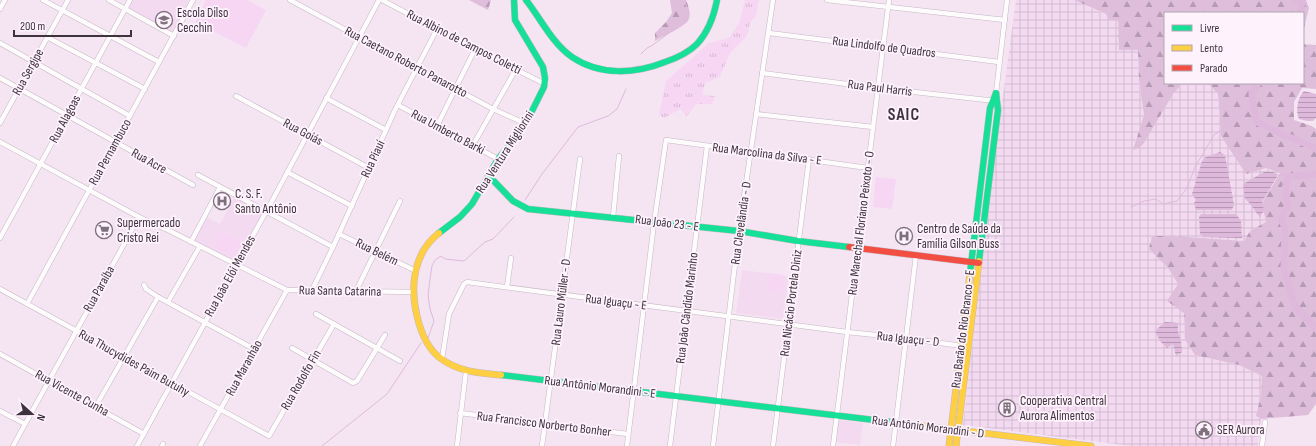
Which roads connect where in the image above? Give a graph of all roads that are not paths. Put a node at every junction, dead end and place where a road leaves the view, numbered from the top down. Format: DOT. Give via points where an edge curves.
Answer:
graph roads {
  1 [pos="5,0"];
  2 [pos="43,0"];
  3 [pos="68,0"];
  4 [pos="109,0"];
  5 [pos="130,0"];
  6 [pos="193,0"];
  7 [pos="290,0"];
  8 [pos="379,0"];
  9 [pos="382,0"];
  10 [pos="514,0"];
  11 [pos="526,0"];
  12 [pos="717,0"];
  13 [pos="772,0"];
  14 [pos="827,0"];
  15 [pos="889,0"];
  16 [pos="1008,0"];
  17 [pos="888,8"];
  18 [pos="0,9"];
  19 [pos="125,9"];
  20 [pos="62,10"];
  21 [pos="1005,20"];
  22 [pos="437,29"];
  23 [pos="768,33"];
  24 [pos="111,35"];
  25 [pos="174,36"];
  26 [pos="47,37"];
  27 [pos="359,37"];
  28 [pos="0,43"];
  29 [pos="883,47"];
  30 [pos="475,49"];
  31 [pos="34,62"];
  32 [pos="159,62"];
  33 [pos="999,62"];
  34 [pos="97,63"];
  35 [pos="417,68"];
  36 [pos="516,69"];
  37 [pos="762,73"];
  38 [pos="0,78"];
  39 [pos="545,84"];
  40 [pos="81,88"];
  41 [pos="878,88"];
  42 [pos="19,89"];
  43 [pos="144,89"];
  44 [pos="456,89"];
  45 [pos="996,93"];
  46 [pos="236,96"];
  47 [pos="326,98"];
  48 [pos="995,101"];
  49 [pos="398,105"];
  50 [pos="493,108"];
  51 [pos="756,114"];
  52 [pos="67,116"];
  53 [pos="130,116"];
  54 [pos="0,123"];
  55 [pos="524,123"];
  56 [pos="437,126"];
  57 [pos="873,127"];
  58 [pos="386,130"];
  59 [pos="308,134"];
  60 [pos="0,142"];
  61 [pos="116,142"];
  62 [pos="473,145"];
  63 [pos="707,146"];
  64 [pos="751,153"];
  65 [pos="619,156"];
  66 [pos="498,159"];
  67 [pos="580,159"];
  68 [pos="809,159"];
  69 [pos="40,164"];
  70 [pos="369,168"];
  71 [pos="868,168"];
  72 [pos="287,172"];
  73 [pos="198,175"];
  74 [pos="488,175"];
  75 [pos="193,185"];
  76 [pos="220,187"];
  77 [pos="89,191"];
  78 [pos="400,201"];
  79 [pos="352,206"];
  80 [pos="266,211"];
  81 [pos="572,212"];
  82 [pos="139,217"];
  83 [pos="613,217"];
  84 [pos="654,223"];
  85 [pos="697,227"];
  86 [pos="739,232"];
  87 [pos="339,234"];
  88 [pos="0,238"];
  89 [pos="798,241"];
  90 [pos="191,242"];
  91 [pos="200,246"];
  92 [pos="333,247"];
  93 [pos="858,249"];
  94 [pos="376,251"];
  95 [pos="916,255"];
  96 [pos="510,258"];
  97 [pos="972,261"];
  98 [pos="979,263"];
  99 [pos="237,265"];
  100 [pos="416,271"];
  101 [pos="144,285"];
  102 [pos="507,287"];
  103 [pos="0,289"];
  104 [pos="287,290"];
  105 [pos="312,290"];
  106 [pos="356,291"];
  107 [pos="413,292"];
  108 [pos="562,295"];
  109 [pos="158,297"];
  110 [pos="168,302"];
  111 [pos="27,304"];
  112 [pos="644,306"];
  113 [pos="686,311"];
  114 [pos="966,311"];
  115 [pos="973,312"];
  116 [pos="316,314"];
  117 [pos="730,317"];
  118 [pos="205,322"];
  119 [pos="334,324"];
  120 [pos="788,325"];
  121 [pos="76,331"];
  122 [pos="847,332"];
  123 [pos="385,335"];
  124 [pos="905,338"];
  125 [pos="961,345"];
  126 [pos="969,347"];
  127 [pos="292,348"];
  128 [pos="376,348"];
  129 [pos="254,349"];
  130 [pos="0,354"];
  131 [pos="124,358"];
  132 [pos="313,360"];
  133 [pos="442,360"];
  134 [pos="400,361"];
  135 [pos="466,371"];
  136 [pos="49,380"];
  137 [pos="551,382"];
  138 [pos="171,383"];
  139 [pos="956,389"];
  140 [pos="963,390"];
  141 [pos="634,391"];
  142 [pos="676,396"];
  143 [pos="719,402"];
  144 [pos="96,406"];
  145 [pos="778,408"];
  146 [pos="220,410"];
  147 [pos="0,411"];
  148 [pos="460,413"];
  149 [pos="837,416"];
  150 [pos="1265,422"];
  151 [pos="896,423"];
  152 [pos="25,424"];
  153 [pos="545,424"];
  154 [pos="951,429"];
  155 [pos="958,430"];
  156 [pos="144,434"];
  157 [pos="628,434"];
  158 [pos="268,436"];
  159 [pos="1034,443"];
  160 [pos="1043,443"];
  161 [pos="13,446"];
  162 [pos="137,446"];
  163 [pos="200,446"];
  164 [pos="456,446"];
  165 [pos="542,446"];
  166 [pos="627,446"];
  167 [pos="670,446"];
  168 [pos="713,446"];
  169 [pos="773,446"];
  170 [pos="833,446"];
  171 [pos="893,446"];
  172 [pos="949,446"];
  173 [pos="956,446"];
  174 [pos="1091,446"];
  175 [pos="1262,446"];
  1 -- 18 [label="street"];
  2 -- 20 [label="street"];
  3 -- 20 [label="street, Rua Sergipe"];
  4 -- 19 [label="street"];
  5 -- 19 [label="street, Rua Alagoas"];
  6 -- 25 [label="street, Rua Pernambuco"];
  7 -- 27 [label="street, Rua Caetano Roberto Panarotto"];
  8 -- 27 [label="street, Rua João Elói Mendes"];
  9 -- 22 [label="street, Rua Albino de Campos Coletti"];
  10 -- 39 [label="main road" via="515,20 543,67"];
  11 -- 12 [label="main road" via="560,48 571,56 602,70 628,72 649,68 692,48 710,24"];
  13 -- 23 [label="street, Rua Clevelândia - D"];
  14 -- 17 [label="street"];
  15 -- 17 [label="street, Rua Marechal Floriano Peixoto - O"];
  16 -- 21 [label="street, Rua Barão do Rio Branco - E"];
  17 -- 21 [label="street"];
  17 -- 29 [label="street, Rua Marechal Floriano Peixoto - O"];
  19 -- 24 [label="street, Rua Alagoas"];
  19 -- 25 [label="street"];
  20 -- 24 [label="street"];
  20 -- 26 [label="street, Rua Sergipe"];
  21 -- 33 [label="street, Rua Barão do Rio Branco - E"];
  22 -- 30 [label="street, Rua Albino de Campos Coletti"];
  22 -- 35 [label="street, Rua Piauí"];
  23 -- 29 [label="street, Rua Lindolfo de Quadros"];
  23 -- 37 [label="street, Rua Clevelândia - D"];
  24 -- 32 [label="street"];
  24 -- 34 [label="street, Rua Alagoas"];
  25 -- 32 [label="street, Rua Pernambuco"];
  26 -- 31 [label="street, Rua Sergipe"];
  26 -- 34 [label="street"];
  27 -- 35 [label="street, Rua Caetano Roberto Panarotto"];
  27 -- 47 [label="street, Rua João Elói Mendes"];
  28 -- 31 [label="street"];
  29 -- 33 [label="street, Rua Lindolfo de Quadros"];
  29 -- 41 [label="street, Rua Marechal Floriano Peixoto - O"];
  30 -- 36 [label="street, Rua Albino de Campos Coletti"];
  30 -- 44 [label="street"];
  31 -- 40 [label="street"];
  31 -- 42 [label="street, Rua Sergipe"];
  32 -- 43 [label="street, Rua Pernambuco"];
  33 -- 45 [label="street, Rua Barão do Rio Branco - E"];
  34 -- 40 [label="street, Rua Alagoas"];
  34 -- 43 [label="street"];
  35 -- 44 [label="street, Rua Caetano Roberto Panarotto"];
  35 -- 49 [label="street, Rua Piauí"];
  36 -- 39 [label="street, Rua Albino de Campos Coletti"];
  36 -- 50 [label="street"];
  37 -- 41 [label="street, Rua Paul Harris"];
  37 -- 51 [label="street, Rua Clevelândia - D"];
  38 -- 42 [label="street, Rua Acre"];
  39 -- 55 [label="main road, Rua Ventura Migliorini" via="540,98"];
  40 -- 52 [label="street, Rua Alagoas"];
  40 -- 53 [label="street"];
  41 -- 48 [label="street, Rua Paul Harris"];
  41 -- 57 [label="street, Rua Marechal Floriano Peixoto - O"];
  42 -- 52 [label="street, Rua Acre"];
  42 -- 54 [label="street, Rua Sergipe"];
  43 -- 53 [label="street, Rua Pernambuco"];
  44 -- 50 [label="street, Rua Caetano Roberto Panarotto"];
  44 -- 56 [label="street"];
  45 -- 48 [label="main road, Rua Barão do Rio Branco - E"];
  46 -- 59 [label="street, Rua Goiás"];
  47 -- 58 [label="street"];
  47 -- 59 [label="street, Rua João Elói Mendes"];
  48 -- 97 [label="main road, Rua Barão do Rio Branco - E" via="990,108"];
  48 -- 98 [label="main road, Rua Barão do Rio Branco - E" via="998,110"];
  49 -- 56 [label="street, Rua Umberto Barki"];
  49 -- 58 [label="street, Rua Piauí"];
  50 -- 55 [label="street, Rua Caetano Roberto Panarotto"];
  50 -- 62 [label="street"];
  51 -- 57 [label="street"];
  51 -- 64 [label="street, Rua Clevelândia - D"];
  52 -- 61 [label="street, Rua Acre"];
  52 -- 69 [label="street, Rua Alagoas"];
  53 -- 61 [label="street, Rua Pernambuco"];
  55 -- 66 [label="main road, Rua Ventura Migliorini"];
  56 -- 62 [label="street, Rua Umberto Barki"];
  57 -- 71 [label="street, Rua Marechal Floriano Peixoto - O"];
  58 -- 70 [label="street, Rua Piauí"];
  59 -- 70 [label="street, Rua Goiás"];
  59 -- 72 [label="street, Rua João Elói Mendes"];
  60 -- 69 [label="street, Rua Santa Catarina"];
  61 -- 75 [label="street, Rua Acre"];
  61 -- 77 [label="street, Rua Pernambuco"];
  62 -- 66 [label="street, Rua Umberto Barki"];
  63 -- 64 [label="street, Rua Marcolina da Silva - E"];
  63 -- 84 [label="street, Rua Marcolina da Silva - E" via="666,140"];
  63 -- 85 [label="street, Rua João Cândido Marinho"];
  64 -- 68 [label="street, Rua Marcolina da Silva - E"];
  64 -- 86 [label="street, Rua Clevelândia - D"];
  65 -- 83 [label="street"];
  66 -- 74 [label="main road, Rua Ventura Migliorini"];
  67 -- 81 [label="street, Rua Lauro Müller - D"];
  68 -- 71 [label="street, Rua Marcolina da Silva - E"];
  68 -- 89 [label="street, Rua Nicácio Portela Diniz"];
  69 -- 77 [label="street, Rua Santa Catarina"];
  69 -- 88 [label="street, Rua Alagoas"];
  70 -- 79 [label="street, Rua Piauí"];
  71 -- 93 [label="street, Rua Marechal Floriano Peixoto - O"];
  72 -- 79 [label="street"];
  72 -- 80 [label="street, Rua João Elói Mendes"];
  73 -- 76 [label="street"];
  74 -- 81 [label="main road, Rua João 23 - E" via="513,201 528,209"];
  74 -- 100 [label="main road, Rua Ventura Migliorini" via="469,208 427,246"];
  76 -- 80 [label="street"];
  76 -- 90 [label="street"];
  77 -- 82 [label="street, Rua Santa Catarina"];
  77 -- 111 [label="street, Rua Pernambuco"];
  78 -- 94 [label="street"];
  79 -- 87 [label="street, Rua Piauí"];
  80 -- 92 [label="street"];
  80 -- 99 [label="street, Rua João Elói Mendes"];
  81 -- 83 [label="main road, Rua João 23 - E"];
  81 -- 108 [label="street, Rua Lauro Müller - D"];
  82 -- 90 [label="street, Rua Santa Catarina"];
  82 -- 121 [label="street, Rua Paraíba"];
  83 -- 84 [label="main road, Rua João 23 - E"];
  84 -- 85 [label="main road, Rua João 23 - E"];
  84 -- 112 [label="street"];
  85 -- 86 [label="main road, Rua João 23 - E"];
  85 -- 113 [label="street, Rua João Cândido Marinho"];
  86 -- 89 [label="main road, Rua João 23 - E"];
  86 -- 117 [label="street, Rua Clevelândia - D"];
  87 -- 92 [label="street, Rua Piauí"];
  87 -- 94 [label="street, Rua Belém"];
  89 -- 93 [label="main road, Rua João 23 - E"];
  89 -- 120 [label="street, Rua Nicácio Portela Diniz"];
  90 -- 91 [label="street, Rua Santa Catarina"];
  91 -- 99 [label="street, Rua Santa Catarina"];
  91 -- 110 [label="street"];
  92 -- 105 [label="street, Rua Piauí"];
  93 -- 95 [label="main road, Rua João 23 - E"];
  93 -- 122 [label="street, Rua Marechal Floriano Peixoto - O"];
  94 -- 100 [label="street, Rua Belém"];
  94 -- 106 [label="street"];
  95 -- 97 [label="main road, Rua João 23 - E"];
  95 -- 124 [label="street"];
  96 -- 102 [label="street"];
  97 -- 98 [label="main road, Rua João 23 - E"];
  97 -- 114 [label="main road, Rua Barão do Rio Branco - E"];
  98 -- 115 [label="main road, Rua Barão do Rio Branco - E"];
  99 -- 104 [label="street, Rua Santa Catarina"];
  99 -- 118 [label="street, Rua João Elói Mendes"];
  100 -- 107 [label="main road, Rua Ventura Migliorini"];
  101 -- 109 [label="street"];
  102 -- 108 [label="street, Rua Iguaçu - E"];
  102 -- 133 [label="street, Rua Iguaçu - E" via="465,282 449,314"];
  103 -- 111 [label="street, Rua Thucydides Paim Butuhy"];
  104 -- 105 [label="street, Rua Santa Catarina"];
  104 -- 129 [label="street, Rua Maranhão"];
  105 -- 106 [label="street, Rua Santa Catarina"];
  106 -- 107 [label="street, Rua Santa Catarina"];
  107 -- 133 [label="main road, Rua Antônio Morandini - E" via="421,333 427,344"];
  108 -- 112 [label="street, Rua Iguaçu - E"];
  108 -- 137 [label="street, Rua Lauro Müller - D"];
  109 -- 110 [label="street"];
  109 -- 131 [label="street"];
  110 -- 118 [label="street"];
  111 -- 121 [label="street, Rua Thucydides Paim Butuhy"];
  112 -- 113 [label="street, Rua Iguaçu - E"];
  112 -- 141 [label="street"];
  113 -- 117 [label="street, Rua Iguaçu - E"];
  113 -- 142 [label="street, Rua João Cândido Marinho"];
  114 -- 115 [label="main road"];
  114 -- 125 [label="main road, Rua Barão do Rio Branco - E"];
  115 -- 126 [label="main road, Rua Barão do Rio Branco - E"];
  116 -- 119 [label="street"];
  117 -- 120 [label="street, Rua Iguaçu - E"];
  117 -- 143 [label="street, Rua Clevelândia - D"];
  118 -- 129 [label="street"];
  118 -- 138 [label="street, Rua João Elói Mendes"];
  119 -- 128 [label="street"];
  119 -- 132 [label="street, Rua Rodolfo Fin"];
  120 -- 122 [label="street, Rua Iguaçu - E"];
  120 -- 145 [label="street, Rua Nicácio Portela Diniz"];
  121 -- 131 [label="street, Rua Thucydides Paim Butuhy"];
  121 -- 136 [label="street, Rua Paraíba"];
  122 -- 124 [label="street, Rua Iguaçu - D"];
  122 -- 149 [label="street, Rua Marechal Floriano Peixoto - O"];
  123 -- 128 [label="street"];
  124 -- 125 [label="street, Rua Iguaçu - D"];
  124 -- 151 [label="street"];
  125 -- 126 [label="street, Rua Iguaçu - D"];
  125 -- 139 [label="main road, Rua Barão do Rio Branco - E"];
  126 -- 140 [label="main road, Rua Barão do Rio Branco - E"];
  127 -- 132 [label="street"];
  128 -- 132 [label="street" via="357,381 353,383"];
  128 -- 134 [label="street"];
  129 -- 146 [label="street, Rua Maranhão"];
  130 -- 136 [label="street, Rua Vicente Cunha"];
  131 -- 138 [label="street, Rua Thucydides Paim Butuhy"];
  131 -- 144 [label="street"];
  132 -- 158 [label="street, Rua Rodolfo Fin"];
  133 -- 135 [label="main road, Rua Antônio Morandini - E" via="450,366"];
  135 -- 137 [label="main road, Rua Antônio Morandini - E"];
  135 -- 148 [label="street"];
  136 -- 144 [label="street, Rua Vicente Cunha"];
  136 -- 152 [label="street, Rua Paraíba"];
  137 -- 141 [label="main road, Rua Antônio Morandini - E"];
  137 -- 153 [label="street, Rua Lauro Müller - D"];
  138 -- 146 [label="street, Rua Thucydides Paim Butuhy"];
  138 -- 156 [label="street, Rua João Elói Mendes"];
  139 -- 140 [label="main road"];
  139 -- 154 [label="main road, Rua Barão do Rio Branco - E"];
  140 -- 155 [label="main road, Rua Barão do Rio Branco - E"];
  141 -- 142 [label="main road, Rua Antônio Morandini - E"];
  141 -- 157 [label="street"];
  142 -- 143 [label="main road, Rua Antônio Morandini - E"];
  142 -- 167 [label="street, Rua João Cândido Marinho"];
  143 -- 145 [label="main road, Rua Antônio Morandini - E"];
  143 -- 168 [label="street, Rua Clevelândia - D"];
  144 -- 156 [label="street, Rua Vicente Cunha"];
  145 -- 149 [label="main road, Rua Antônio Morandini - E"];
  145 -- 169 [label="street, Rua Nicácio Portela Diniz"];
  146 -- 158 [label="street, Rua Thucydides Paim Butuhy"];
  146 -- 163 [label="street, Rua Maranhão"];
  147 -- 152 [label="street"];
  148 -- 153 [label="street, Rua Francisco Norberto Bonher"];
  148 -- 164 [label="street"];
  149 -- 151 [label="main road, Rua Antônio Morandini - D"];
  149 -- 170 [label="street, Rua Marechal Floriano Peixoto - O"];
  150 -- 175 [label="street"];
  151 -- 154 [label="main road, Rua Antônio Morandini - D"];
  151 -- 171 [label="street"];
  152 -- 161 [label="street, Rua Paraíba"];
  153 -- 157 [label="street, Rua Francisco Norberto Bonher"];
  153 -- 165 [label="street, Rua Lauro Müller - D"];
  154 -- 155 [label="main road, Rua Antônio Morandini - D"];
  154 -- 172 [label="main road, Rua Barão do Rio Branco - E"];
  155 -- 159 [label="main road, Rua Antônio Morandini - D"];
  155 -- 173 [label="main road, Rua Barão do Rio Branco - E"];
  156 -- 162 [label="street, Rua João Elói Mendes"];
  157 -- 166 [label="street"];
  159 -- 160 [label="main road, Rua Antônio Morandini - D"];
  160 -- 174 [label="main road, Rua Antônio Morandini - D"];
}
